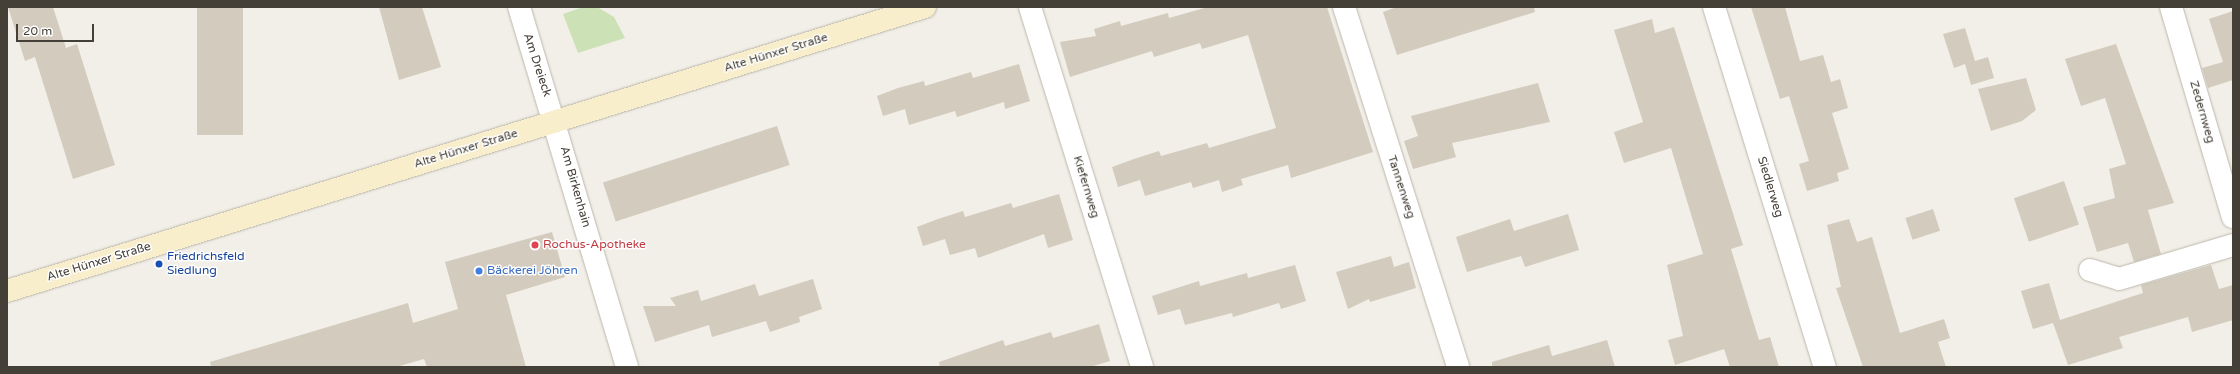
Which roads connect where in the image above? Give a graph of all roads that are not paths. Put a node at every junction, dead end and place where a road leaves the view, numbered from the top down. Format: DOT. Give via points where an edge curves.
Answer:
graph roads {
  1 [pos="519,7"];
  2 [pos="925,7"];
  3 [pos="1030,7"];
  4 [pos="1344,7"];
  5 [pos="1714,7"];
  6 [pos="2170,7"];
  7 [pos="556,122"];
  8 [pos="2233,217"];
  9 [pos="2233,244"];
  10 [pos="2090,270"];
  11 [pos="7,291"];
  12 [pos="627,367"];
  13 [pos="1142,367"];
  14 [pos="1458,367"];
  15 [pos="1825,367"];
  1 -- 7 [label="street, Am Dreieck"];
  2 -- 7 [label="street, Alte Hünxer Straße"];
  3 -- 13 [label="street, Kiefernweg"];
  4 -- 14 [label="street, Tannenweg"];
  5 -- 15 [label="street, Siedlerweg"];
  6 -- 8 [label="street, Zedernweg"];
  7 -- 11 [label="street, Alte Hünxer Straße"];
  7 -- 12 [label="street, Am Birkenhain"];
  9 -- 10 [label="street" via="2119,278"];
}
